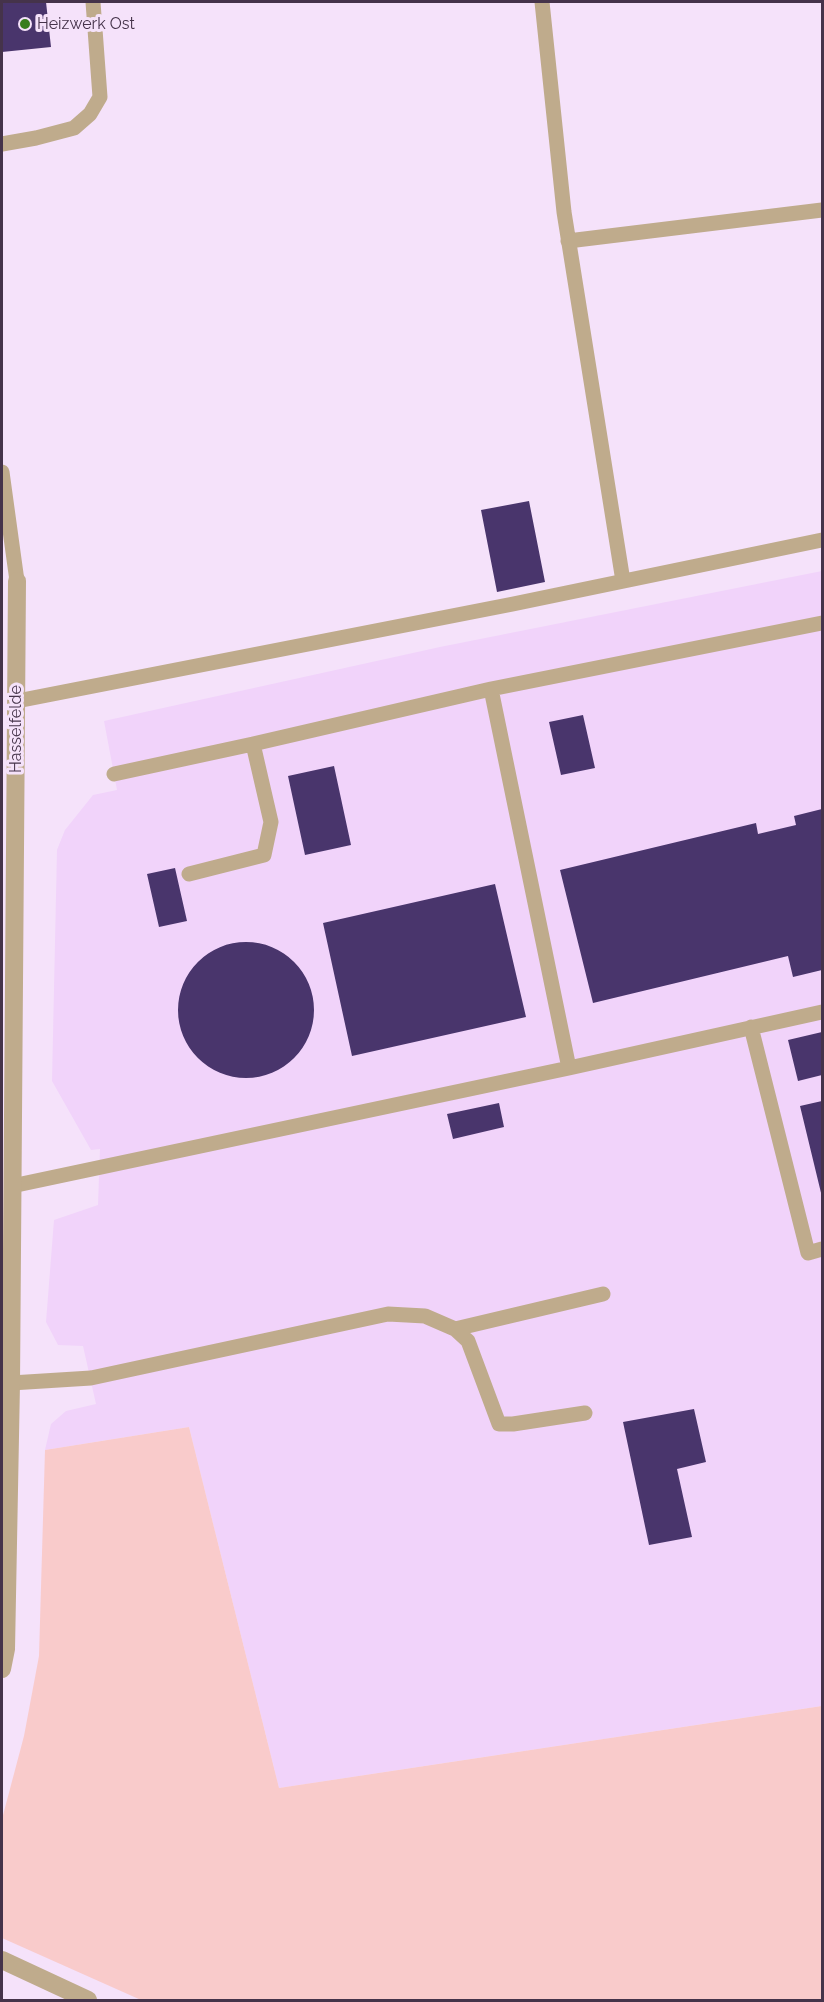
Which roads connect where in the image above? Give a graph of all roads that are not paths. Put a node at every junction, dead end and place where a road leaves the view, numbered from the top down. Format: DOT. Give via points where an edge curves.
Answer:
graph roads {
  1 [pos="93,2"];
  2 [pos="542,2"];
  3 [pos="2,144"];
  4 [pos="822,210"];
  5 [pos="568,241"];
  6 [pos="2,472"];
  7 [pos="822,540"];
  8 [pos="17,581"];
  9 [pos="623,581"];
  10 [pos="822,623"];
  11 [pos="491,689"];
  12 [pos="17,701"];
  13 [pos="253,744"];
  14 [pos="114,774"];
  15 [pos="189,874"];
  16 [pos="822,1011"];
  17 [pos="751,1027"];
  18 [pos="569,1068"];
  19 [pos="12,1186"];
  20 [pos="822,1249"];
  21 [pos="603,1294"];
  22 [pos="455,1329"];
  23 [pos="11,1383"];
  24 [pos="585,1413"];
  25 [pos="2,1669"];
  26 [pos="2,1960"];
  27 [pos="88,2001"];
  1 -- 3 [label="lane" via="100,97 90,114 74,128"];
  2 -- 5 [label="lane"];
  4 -- 5 [label="lane"];
  5 -- 9 [label="lane"];
  6 -- 8 [label="lane"];
  7 -- 9 [label="lane"];
  8 -- 12 [label="street, Hasselfelde"];
  9 -- 12 [label="lane"];
  10 -- 11 [label="lane"];
  11 -- 13 [label="lane"];
  11 -- 18 [label="lane"];
  12 -- 19 [label="street, Hasselfelde"];
  13 -- 14 [label="lane"];
  13 -- 15 [label="lane" via="271,822 264,855"];
  16 -- 17 [label="lane"];
  17 -- 18 [label="lane"];
  17 -- 20 [label="lane" via="808,1253"];
  18 -- 19 [label="lane"];
  19 -- 23 [label="street, Hasselfelde"];
  21 -- 22 [label="lane"];
  22 -- 23 [label="lane" via="425,1316 388,1314 91,1378"];
  22 -- 24 [label="lane" via="468,1341 499,1424"];
  23 -- 25 [label="street, Hasselfelde" via="6,1649"];
  26 -- 27 [label="street"];
}
